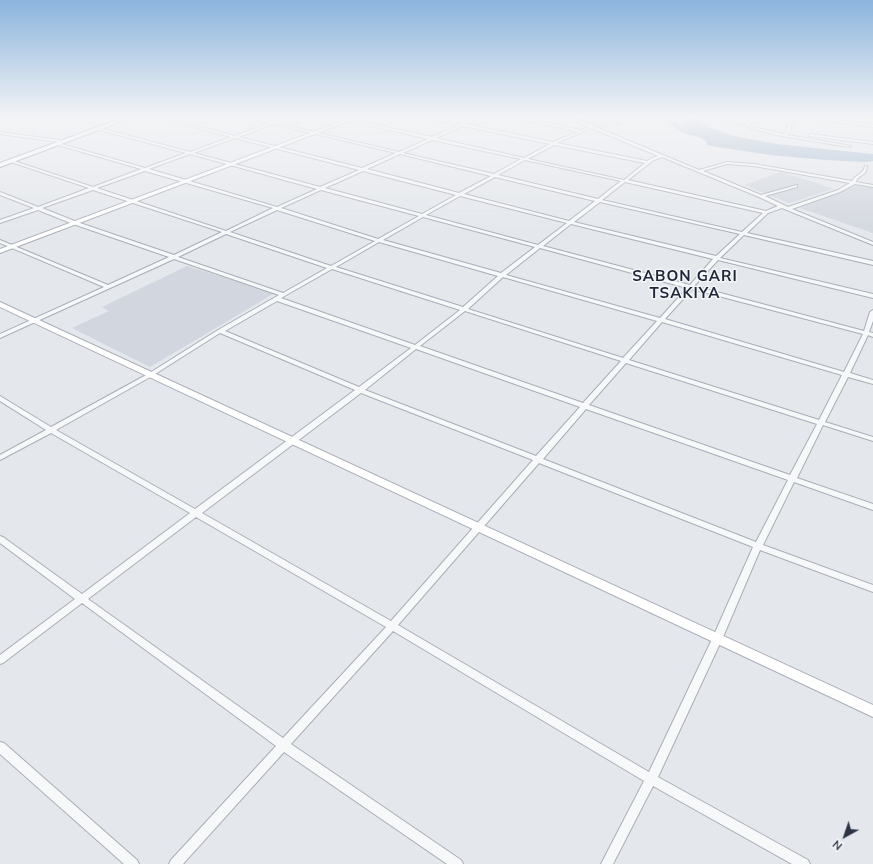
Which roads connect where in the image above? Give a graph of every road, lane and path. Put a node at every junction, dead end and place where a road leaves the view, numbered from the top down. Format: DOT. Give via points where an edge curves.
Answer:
graph roads {
  1 [pos="11,158"];
  2 [pos="19,158"];
  3 [pos="111,158"];
  4 [pos="173,158"];
  5 [pos="212,158"];
  6 [pos="248,158"];
  7 [pos="314,158"];
  8 [pos="388,158"];
  9 [pos="422,158"];
  10 [pos="522,158"];
  11 [pos="627,158"];
  12 [pos="658,158"];
  13 [pos="667,158"];
  14 [pos="525,159"];
  15 [pos="12,161"];
  16 [pos="0,162"];
  17 [pos="649,163"];
  18 [pos="232,164"];
  19 [pos="0,165"];
  20 [pos="145,169"];
  21 [pos="361,171"];
  22 [pos="699,172"];
  23 [pos="870,172"];
  24 [pos="494,176"];
  25 [pos="626,181"];
  26 [pos="186,182"];
  27 [pos="854,183"];
  28 [pos="796,186"];
  29 [pos="873,186"];
  30 [pos="92,188"];
  31 [pos="322,188"];
  32 [pos="0,193"];
  33 [pos="459,195"];
  34 [pos="761,196"];
  35 [pos="134,201"];
  36 [pos="600,201"];
  37 [pos="782,206"];
  38 [pos="39,207"];
  39 [pos="277,208"];
  40 [pos="789,208"];
  41 [pos="766,212"];
  42 [pos="423,216"];
  43 [pos="0,222"];
  44 [pos="75,223"];
  45 [pos="571,224"];
  46 [pos="225,232"];
  47 [pos="744,233"];
  48 [pos="0,241"];
  49 [pos="380,241"];
  50 [pos="873,244"];
  51 [pos="12,247"];
  52 [pos="540,247"];
  53 [pos="0,251"];
  54 [pos="174,257"];
  55 [pos="716,260"];
  56 [pos="873,263"];
  57 [pos="333,268"];
  58 [pos="501,276"];
  59 [pos="108,287"];
  60 [pos="691,288"];
  61 [pos="873,296"];
  62 [pos="281,297"];
  63 [pos="0,304"];
  64 [pos="463,310"];
  65 [pos="873,312"];
  66 [pos="35,320"];
  67 [pos="661,320"];
  68 [pos="220,331"];
  69 [pos="869,334"];
  70 [pos="0,336"];
  71 [pos="415,347"];
  72 [pos="625,360"];
  73 [pos="846,374"];
  74 [pos="150,375"];
  75 [pos="873,382"];
  76 [pos="360,390"];
  77 [pos="0,398"];
  78 [pos="585,406"];
  79 [pos="820,422"];
  80 [pos="51,430"];
  81 [pos="873,439"];
  82 [pos="290,441"];
  83 [pos="0,458"];
  84 [pos="539,458"];
  85 [pos="793,480"];
  86 [pos="873,507"];
  87 [pos="194,513"];
  88 [pos="478,527"];
  89 [pos="0,539"];
  90 [pos="758,546"];
  91 [pos="873,589"];
  92 [pos="81,599"];
  93 [pos="392,626"];
  94 [pos="718,638"];
  95 [pos="0,660"];
  96 [pos="873,711"];
  97 [pos="283,745"];
  98 [pos="0,747"];
  99 [pos="651,779"];
  100 [pos="133,864"];
  101 [pos="175,864"];
  102 [pos="457,864"];
  103 [pos="607,864"];
  104 [pos="804,864"];
  1 -- 16 [label="highway"];
  2 -- 15 [label="highway"];
  3 -- 20 [label="street"];
  4 -- 20 [label="street"];
  5 -- 18 [label="street"];
  6 -- 18 [label="main road"];
  7 -- 21 [label="street"];
  8 -- 21 [label="street"];
  9 -- 24 [label="street"];
  10 -- 14 [label="street"];
  11 -- 17 [label="street"];
  12 -- 17 [label="street"];
  13 -- 22 [label="street"];
  14 -- 24 [label="street"];
  14 -- 25 [label="street"];
  15 -- 19 [label="highway"];
  15 -- 30 [label="street"];
  17 -- 25 [label="street"];
  18 -- 26 [label="main road"];
  18 -- 31 [label="street"];
  20 -- 26 [label="street"];
  20 -- 30 [label="street"];
  21 -- 31 [label="street"];
  21 -- 33 [label="street"];
  22 -- 27 [label="street" via="727,163 754,164"];
  22 -- 34 [label="street"];
  23 -- 27 [label="street" via="865,169 854,179"];
  24 -- 33 [label="street"];
  24 -- 36 [label="street"];
  25 -- 36 [label="street"];
  25 -- 41 [label="street"];
  26 -- 35 [label="main road"];
  26 -- 39 [label="street"];
  27 -- 29 [label="street"];
  27 -- 40 [label="street" via="839,191"];
  28 -- 34 [label="street"];
  30 -- 35 [label="street"];
  30 -- 38 [label="street"];
  31 -- 39 [label="street"];
  31 -- 42 [label="street"];
  32 -- 38 [label="street"];
  33 -- 42 [label="street"];
  33 -- 45 [label="street"];
  34 -- 37 [label="street"];
  35 -- 44 [label="main road"];
  35 -- 46 [label="street"];
  36 -- 45 [label="street"];
  36 -- 47 [label="street"];
  37 -- 40 [label="street"];
  37 -- 41 [label="street"];
  38 -- 43 [label="street"];
  38 -- 44 [label="street"];
  39 -- 46 [label="street"];
  39 -- 49 [label="street"];
  40 -- 50 [label="street"];
  41 -- 47 [label="street"];
  42 -- 49 [label="street"];
  42 -- 52 [label="street"];
  44 -- 51 [label="main road"];
  44 -- 54 [label="street"];
  45 -- 52 [label="street"];
  45 -- 55 [label="street"];
  46 -- 54 [label="street"];
  46 -- 57 [label="street"];
  47 -- 55 [label="street"];
  47 -- 56 [label="street"];
  48 -- 51 [label="street"];
  49 -- 57 [label="street"];
  49 -- 58 [label="street"];
  51 -- 53 [label="main road"];
  51 -- 59 [label="street"];
  52 -- 58 [label="street"];
  52 -- 60 [label="street"];
  54 -- 59 [label="street"];
  54 -- 62 [label="street"];
  55 -- 60 [label="street"];
  55 -- 61 [label="street"];
  57 -- 62 [label="street"];
  57 -- 64 [label="street"];
  58 -- 64 [label="street"];
  58 -- 67 [label="street"];
  59 -- 66 [label="street"];
  60 -- 67 [label="street"];
  60 -- 69 [label="street"];
  62 -- 68 [label="street"];
  62 -- 71 [label="street"];
  63 -- 66 [label="main road"];
  64 -- 71 [label="street"];
  64 -- 72 [label="street"];
  65 -- 69 [label="street"];
  66 -- 70 [label="street"];
  66 -- 74 [label="main road"];
  67 -- 72 [label="street"];
  67 -- 73 [label="street"];
  68 -- 74 [label="street"];
  68 -- 76 [label="street"];
  69 -- 73 [label="street"];
  71 -- 76 [label="street"];
  71 -- 78 [label="street"];
  72 -- 78 [label="street"];
  72 -- 79 [label="street"];
  73 -- 75 [label="street"];
  73 -- 79 [label="street"];
  74 -- 80 [label="street"];
  74 -- 82 [label="main road"];
  76 -- 82 [label="street"];
  76 -- 84 [label="street"];
  77 -- 80 [label="street"];
  78 -- 84 [label="street"];
  78 -- 85 [label="street"];
  79 -- 81 [label="street"];
  79 -- 85 [label="street"];
  80 -- 83 [label="street"];
  80 -- 87 [label="street"];
  82 -- 87 [label="street"];
  82 -- 88 [label="main road"];
  84 -- 88 [label="street"];
  84 -- 90 [label="street"];
  85 -- 86 [label="street"];
  85 -- 90 [label="street"];
  87 -- 92 [label="street"];
  87 -- 93 [label="street"];
  88 -- 93 [label="street"];
  88 -- 94 [label="main road"];
  89 -- 92 [label="street"];
  90 -- 91 [label="street"];
  90 -- 94 [label="street"];
  92 -- 95 [label="street"];
  92 -- 97 [label="street"];
  93 -- 97 [label="street"];
  93 -- 99 [label="street"];
  94 -- 96 [label="main road"];
  94 -- 99 [label="street"];
  97 -- 101 [label="street"];
  97 -- 102 [label="street"];
  98 -- 100 [label="street"];
  99 -- 103 [label="street"];
  99 -- 104 [label="street"];
}
